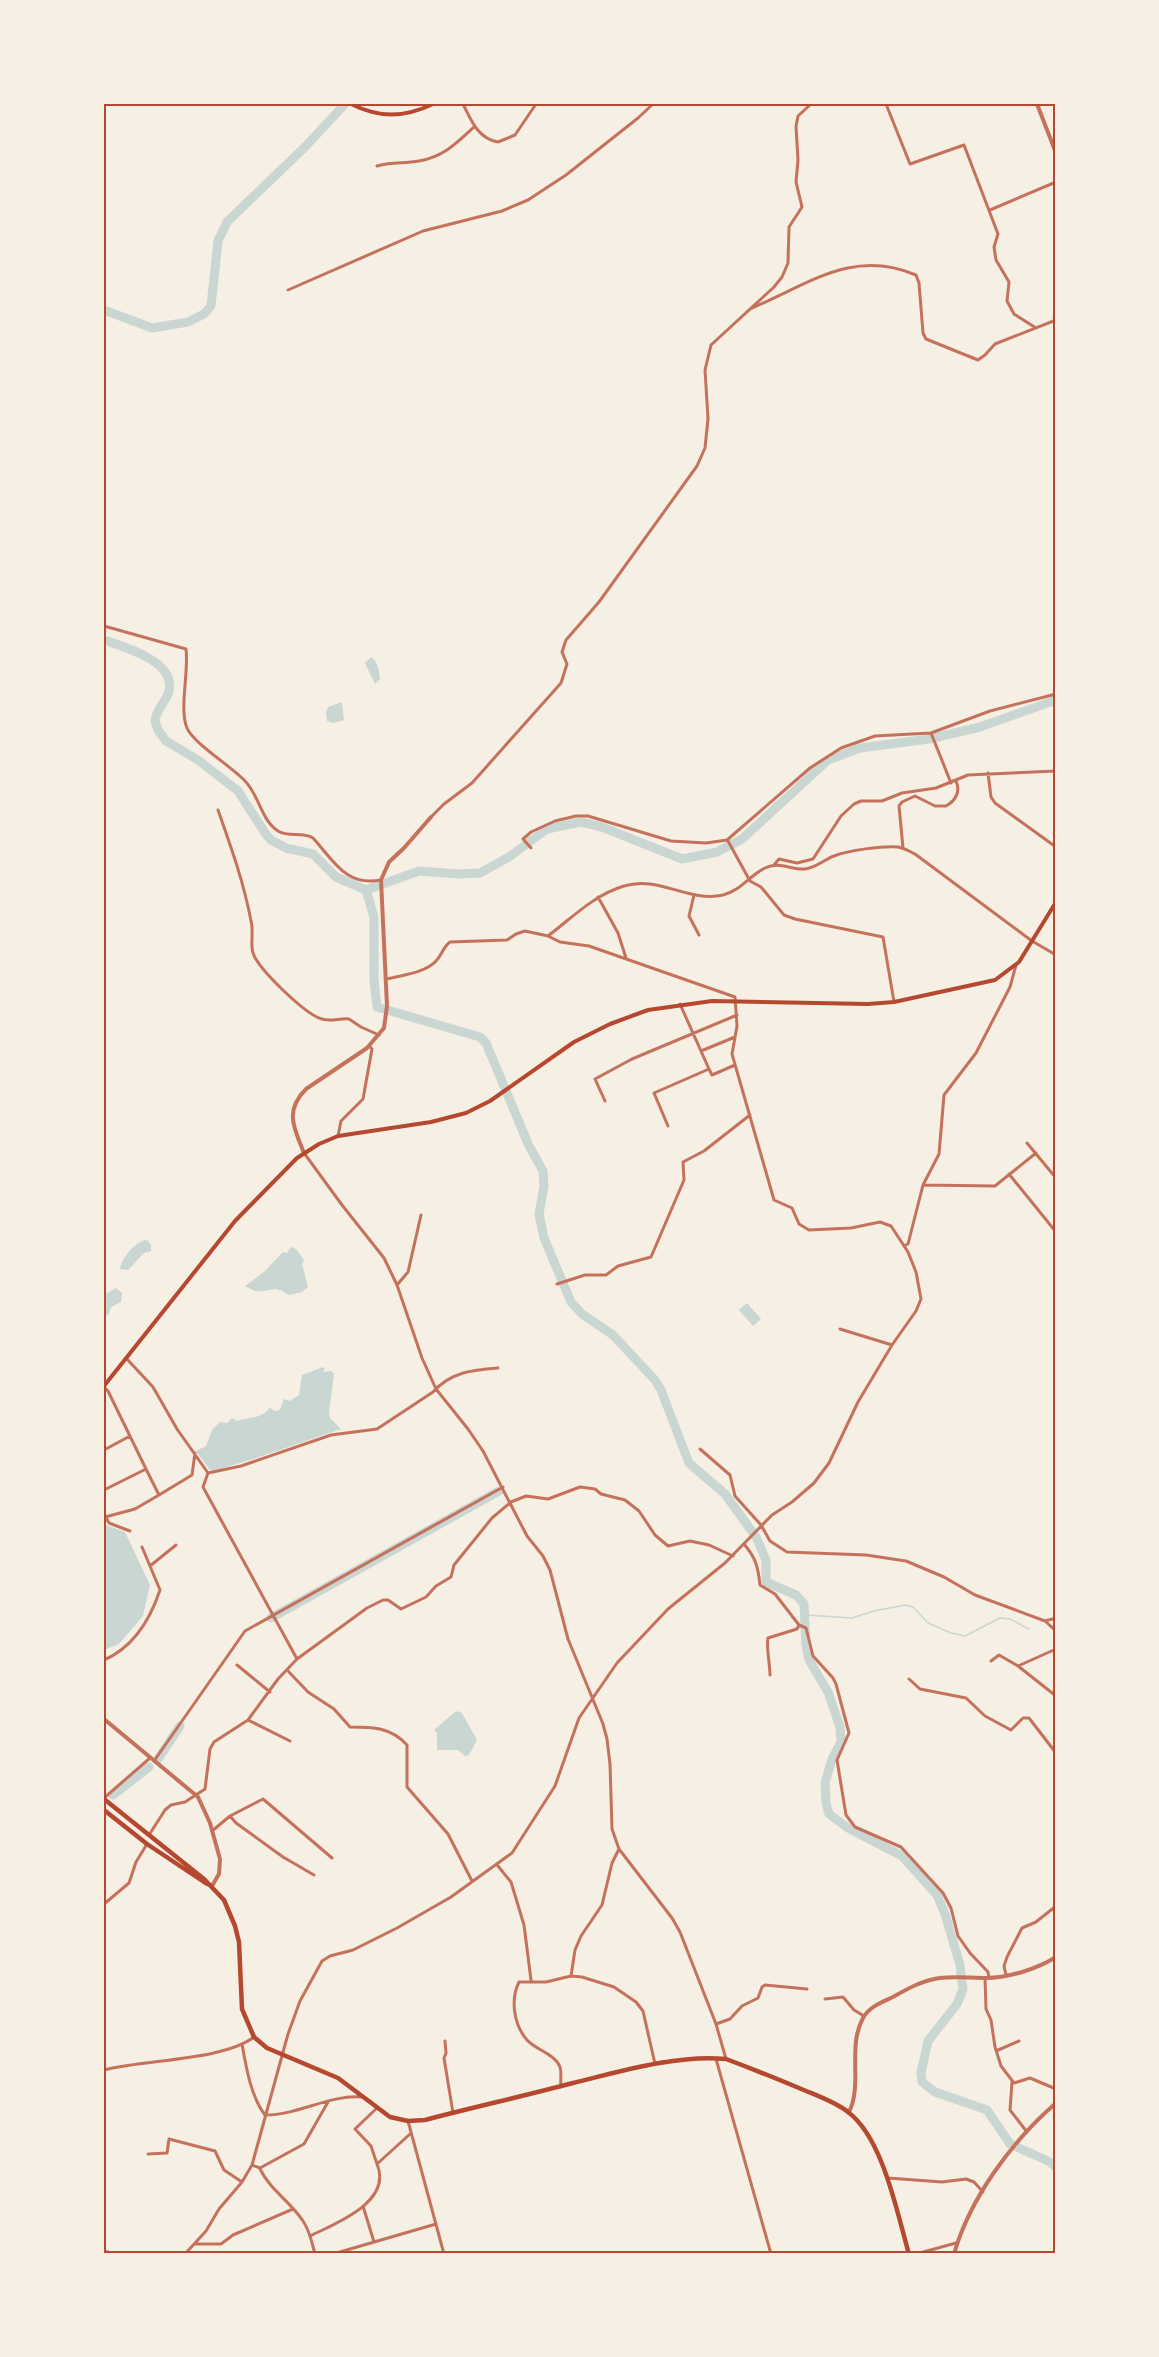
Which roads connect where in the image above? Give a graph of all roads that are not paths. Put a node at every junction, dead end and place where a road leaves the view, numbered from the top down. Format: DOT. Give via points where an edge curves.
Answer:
graph roads {
  1 [pos="433,104"];
  2 [pos="464,104"];
  3 [pos="536,104"];
  4 [pos="653,104"];
  5 [pos="811,104"];
  6 [pos="886,104"];
  7 [pos="1037,104"];
  8 [pos="353,105"];
  9 [pos="474,127"];
  10 [pos="1056,153"];
  11 [pos="377,166"];
  12 [pos="1056,182"];
  13 [pos="990,210"];
  14 [pos="288,290"];
  15 [pos="748,309"];
  16 [pos="1056,320"];
  17 [pos="1035,327"];
  18 [pos="104,626"];
  19 [pos="1056,694"];
  20 [pos="932,733"];
  21 [pos="1056,771"];
  22 [pos="988,773"];
  23 [pos="954,782"];
  24 [pos="218,810"];
  25 [pos="431,817"];
  26 [pos="728,841"];
  27 [pos="1056,847"];
  28 [pos="531,848"];
  29 [pos="903,848"];
  30 [pos="774,865"];
  31 [pos="381,880"];
  32 [pos="750,881"];
  33 [pos="694,895"];
  34 [pos="598,897"];
  35 [pos="1056,902"];
  36 [pos="699,935"];
  37 [pos="548,936"];
  38 [pos="1032,941"];
  39 [pos="1056,955"];
  40 [pos="626,959"];
  41 [pos="1016,965"];
  42 [pos="387,979"];
  43 [pos="735,1001"];
  44 [pos="894,1002"];
  45 [pos="680,1004"];
  46 [pos="737,1015"];
  47 [pos="692,1033"];
  48 [pos="379,1035"];
  49 [pos="735,1036"];
  50 [pos="369,1046"];
  51 [pos="701,1051"];
  52 [pos="735,1065"];
  53 [pos="709,1069"];
  54 [pos="605,1101"];
  55 [pos="750,1115"];
  56 [pos="668,1126"];
  57 [pos="338,1136"];
  58 [pos="1027,1143"];
  59 [pos="304,1153"];
  60 [pos="1036,1154"];
  61 [pos="1009,1174"];
  62 [pos="1056,1178"];
  63 [pos="922,1185"];
  64 [pos="422,1215"];
  65 [pos="1056,1232"];
  66 [pos="904,1246"];
  67 [pos="397,1284"];
  68 [pos="557,1284"];
  69 [pos="840,1329"];
  70 [pos="892,1346"];
  71 [pos="126,1358"];
  72 [pos="498,1368"];
  73 [pos="104,1387"];
  74 [pos="436,1389"];
  75 [pos="130,1436"];
  76 [pos="700,1449"];
  77 [pos="104,1450"];
  78 [pos="195,1453"];
  79 [pos="146,1469"];
  80 [pos="208,1473"];
  81 [pos="503,1487"];
  82 [pos="104,1490"];
  83 [pos="159,1496"];
  84 [pos="511,1502"];
  85 [pos="104,1515"];
  86 [pos="760,1527"];
  87 [pos="130,1531"];
  88 [pos="744,1544"];
  89 [pos="176,1545"];
  90 [pos="142,1547"];
  91 [pos="733,1556"];
  92 [pos="150,1566"];
  93 [pos="273,1616"];
  94 [pos="1056,1618"];
  95 [pos="1045,1621"];
  96 [pos="799,1625"];
  97 [pos="1056,1630"];
  98 [pos="1056,1649"];
  99 [pos="297,1659"];
  100 [pos="104,1660"];
  101 [pos="991,1661"];
  102 [pos="237,1665"];
  103 [pos="1018,1666"];
  104 [pos="287,1670"];
  105 [pos="770,1675"];
  106 [pos="909,1679"];
  107 [pos="270,1692"];
  108 [pos="1056,1696"];
  109 [pos="592,1698"];
  110 [pos="104,1719"];
  111 [pos="248,1720"];
  112 [pos="290,1741"];
  113 [pos="1056,1753"];
  114 [pos="152,1759"];
  115 [pos="197,1796"];
  116 [pos="104,1799"];
  117 [pos="104,1810"];
  118 [pos="230,1816"];
  119 [pos="212,1831"];
  120 [pos="149,1836"];
  121 [pos="147,1844"];
  122 [pos="619,1849"];
  123 [pos="332,1858"];
  124 [pos="498,1866"];
  125 [pos="314,1875"];
  126 [pos="472,1881"];
  127 [pos="212,1886"];
  128 [pos="104,1904"];
  129 [pos="1056,1906"];
  130 [pos="1056,1957"];
  131 [pos="1006,1975"];
  132 [pos="571,1976"];
  133 [pos="987,1978"];
  134 [pos="531,1980"];
  135 [pos="807,1989"];
  136 [pos="825,1999"];
  137 [pos="864,2016"];
  138 [pos="716,2024"];
  139 [pos="254,2037"];
  140 [pos="445,2041"];
  141 [pos="1019,2041"];
  142 [pos="242,2044"];
  143 [pos="996,2051"];
  144 [pos="284,2056"];
  145 [pos="715,2057"];
  146 [pos="726,2058"];
  147 [pos="655,2064"];
  148 [pos="104,2070"];
  149 [pos="1012,2082"];
  150 [pos="561,2086"];
  151 [pos="1056,2089"];
  152 [pos="363,2097"];
  153 [pos="328,2102"];
  154 [pos="1056,2103"];
  155 [pos="378,2108"];
  156 [pos="849,2112"];
  157 [pos="453,2113"];
  158 [pos="266,2115"];
  159 [pos="408,2121"];
  160 [pos="1027,2132"];
  161 [pos="410,2134"];
  162 [pos="148,2154"];
  163 [pos="377,2164"];
  164 [pos="252,2165"];
  165 [pos="260,2169"];
  166 [pos="886,2178"];
  167 [pos="242,2182"];
  168 [pos="983,2192"];
  169 [pos="363,2206"];
  170 [pos="293,2209"];
  171 [pos="436,2224"];
  172 [pos="310,2236"];
  173 [pos="374,2242"];
  174 [pos="194,2244"];
  175 [pos="956,2244"];
  176 [pos="104,2251"];
  177 [pos="114,2253"];
  178 [pos="185,2253"];
  179 [pos="315,2253"];
  180 [pos="333,2253"];
  181 [pos="444,2253"];
  182 [pos="771,2253"];
  183 [pos="909,2253"];
  184 [pos="916,2253"];
  185 [pos="954,2253"];
  1 -- 8 [label="main road" via="397,115 374,113"];
  2 -- 9 [label="street"];
  3 -- 9 [label="street" via="515,135 498,142"];
  4 -- 14 [label="street" via="566,175 528,200 502,211 423,231"];
  5 -- 15 [label="street" via="798,116 796,126 796,182 802,207 789,226 788,262 774,287"];
  6 -- 13 [label="street" via="910,164 964,146"];
  7 -- 10 [label="street"];
  9 -- 11 [label="street" via="440,155"];
  12 -- 13 [label="street"];
  13 -- 17 [label="street" via="998,234 996,260 1009,282 1007,301 1014,314"];
  15 -- 17 [label="street" via="843,268 876,265 916,275 926,339 967,357 978,360 995,344"];
  15 -- 25 [label="street" via="715,340 706,360 708,419 705,448 697,466 599,602 566,640 562,652 567,664 561,683 472,783"];
  16 -- 17 [label="street"];
  18 -- 31 [label="street" via="186,650 185,720 192,737 249,785 275,830 313,838 354,879"];
  19 -- 20 [label="street" via="990,711"];
  20 -- 23 [label="street"];
  20 -- 28 [label="street" via="875,736 841,748 810,768 727,840 672,841 604,820 576,816 531,832 524,839"];
  21 -- 22 [label="street"];
  22 -- 23 [label="street" via="968,775"];
  22 -- 27 [label="street" via="995,803"];
  23 -- 29 [label="street" via="958,786 957,796 946,806 934,806 915,796 902,802 899,806"];
  23 -- 30 [label="street" via="882,801 854,804 841,816 813,859 779,859"];
  24 -- 48 [label="street" via="245,897 252,924 253,953 260,967 314,1016 350,1019"];
  25 -- 31 [label="street" via="389,862"];
  26 -- 32 [label="street"];
  29 -- 30 [label="street" via="842,853 809,868"];
  29 -- 38 [label="street"];
  30 -- 32 [label="street" via="759,871"];
  31 -- 42 [label="street"];
  32 -- 33 [label="street" via="724,895"];
  32 -- 44 [label="street" via="761,887 784,915 883,937"];
  33 -- 34 [label="street" via="641,883 622,886"];
  33 -- 36 [label="street" via="689,916"];
  34 -- 37 [label="street"];
  34 -- 40 [label="street" via="618,933"];
  35 -- 38 [label="main road"];
  37 -- 40 [label="street"];
  37 -- 42 [label="street" via="525,931 507,940 450,942 433,964"];
  38 -- 39 [label="street"];
  38 -- 41 [label="main road"];
  40 -- 43 [label="street" via="735,997"];
  41 -- 44 [label="main road" via="995,980 976,986"];
  41 -- 63 [label="street" via="1010,987 976,1053 944,1095 939,1154"];
  42 -- 48 [label="street" via="387,1017"];
  43 -- 44 [label="main road"];
  43 -- 45 [label="main road"];
  43 -- 46 [label="street"];
  45 -- 47 [label="street"];
  45 -- 57 [label="main road" via="648,1010 574,1042 466,1113"];
  46 -- 47 [label="street"];
  46 -- 49 [label="street"];
  47 -- 51 [label="street"];
  47 -- 54 [label="street" via="595,1079"];
  48 -- 50 [label="street"];
  49 -- 51 [label="street"];
  49 -- 52 [label="street"];
  50 -- 57 [label="street" via="371,1060 363,1099 341,1121"];
  50 -- 59 [label="street" via="298,1097 292,1115"];
  51 -- 53 [label="street"];
  52 -- 53 [label="street" via="712,1075"];
  52 -- 55 [label="street"];
  53 -- 56 [label="street" via="654,1093"];
  55 -- 66 [label="street" via="774,1200 792,1208 802,1228 880,1222 891,1227"];
  55 -- 68 [label="street" via="704,1151 683,1162 684,1180 651,1257 618,1266 606,1275 585,1275"];
  57 -- 59 [label="main road"];
  58 -- 60 [label="street"];
  59 -- 67 [label="street" via="384,1258"];
  59 -- 71 [label="main road" via="235,1221"];
  60 -- 61 [label="street"];
  60 -- 62 [label="street"];
  61 -- 63 [label="street" via="995,1186"];
  61 -- 65 [label="street"];
  63 -- 66 [label="street" via="908,1244"];
  64 -- 67 [label="street" via="408,1272"];
  66 -- 70 [label="street" via="916,1272 921,1299"];
  67 -- 74 [label="street"];
  69 -- 70 [label="street"];
  70 -- 86 [label="street" via="858,1402 829,1463 807,1490"];
  71 -- 73 [label="main road"];
  71 -- 78 [label="street" via="153,1387"];
  72 -- 74 [label="street" via="469,1370 452,1376"];
  73 -- 75 [label="street"];
  74 -- 80 [label="street" via="377,1429 331,1435 241,1466"];
  74 -- 81 [label="street" via="468,1429"];
  75 -- 77 [label="street"];
  75 -- 79 [label="street"];
  76 -- 86 [label="street" via="730,1475 735,1496"];
  78 -- 80 [label="street"];
  78 -- 83 [label="street" via="192,1475"];
  79 -- 82 [label="street"];
  79 -- 83 [label="street"];
  80 -- 93 [label="street" via="203,1486"];
  81 -- 84 [label="street"];
  81 -- 93 [label="street"];
  83 -- 85 [label="street" via="135,1509"];
  84 -- 91 [label="street" via="526,1496 548,1499 580,1487 595,1489 625,1500 668,1546 690,1541"];
  84 -- 99 [label="street" via="492,1518 454,1565 451,1577 426,1597 402,1609 383,1600"];
  84 -- 109 [label="street" via="527,1536 550,1570 568,1640"];
  85 -- 87 [label="street" via="109,1523"];
  86 -- 88 [label="street"];
  86 -- 95 [label="street" via="770,1541 787,1552 906,1561 975,1595"];
  88 -- 91 [label="street"];
  88 -- 96 [label="street" via="756,1558 760,1584 778,1597"];
  89 -- 92 [label="street"];
  90 -- 92 [label="street"];
  91 -- 109 [label="street" via="668,1610 617,1663"];
  92 -- 100 [label="street" via="160,1590 154,1606 134,1641"];
  93 -- 99 [label="street"];
  93 -- 114 [label="street" via="241,1635"];
  94 -- 95 [label="street"];
  95 -- 97 [label="street"];
  96 -- 105 [label="street" via="768,1638"];
  96 -- 133 [label="street" via="809,1631 810,1651 833,1678 849,1729 837,1760 846,1815 855,1827 901,1847 943,1893 958,1936 988,1972"];
  98 -- 103 [label="street"];
  99 -- 104 [label="street"];
  101 -- 103 [label="street" via="1003,1655"];
  102 -- 107 [label="street"];
  103 -- 108 [label="street"];
  104 -- 107 [label="street"];
  104 -- 126 [label="street" via="350,1727 380,1728 407,1745 407,1787 448,1834"];
  106 -- 113 [label="street" via="920,1689 966,1698 985,1716 1011,1730 1023,1718 1029,1718"];
  107 -- 111 [label="street"];
  109 -- 122 [label="street" via="607,1739 612,1829"];
  109 -- 124 [label="street" via="579,1718 549,1797 512,1853"];
  110 -- 114 [label="street"];
  111 -- 112 [label="street"];
  111 -- 115 [label="street" via="214,1742 205,1789"];
  114 -- 115 [label="street"];
  114 -- 116 [label="street"];
  115 -- 119 [label="street"];
  115 -- 120 [label="street" via="165,1810"];
  116 -- 120 [label="main road"];
  117 -- 121 [label="main road"];
  118 -- 119 [label="street"];
  118 -- 123 [label="street" via="263,1799"];
  118 -- 125 [label="street" via="283,1857"];
  119 -- 127 [label="street" via="221,1867"];
  120 -- 127 [label="main road"];
  121 -- 127 [label="main road"];
  121 -- 128 [label="street" via="129,1883"];
  122 -- 132 [label="street" via="602,1905 575,1950"];
  122 -- 138 [label="street" via="680,1932"];
  124 -- 126 [label="street"];
  124 -- 134 [label="street" via="511,1882 524,1925"];
  126 -- 144 [label="street" via="397,1928 322,1961 300,2001"];
  127 -- 139 [label="main road" via="224,1900 235,1926 242,2009"];
  129 -- 131 [label="street" via="1022,1928 1006,1957"];
  130 -- 131 [label="street"];
  131 -- 133 [label="street"];
  132 -- 134 [label="street" via="546,1982"];
  132 -- 147 [label="street" via="591,1978 614,1988 639,2006 645,2016"];
  133 -- 137 [label="street" via="937,1978 876,2005"];
  133 -- 143 [label="street" via="986,2009"];
  134 -- 150 [label="street" via="517,1985 514,2010 528,2040 560,2066"];
  135 -- 138 [label="street" via="765,1985 758,1998 742,2006 730,2019"];
  136 -- 137 [label="street" via="843,1997"];
  137 -- 156 [label="street" via="855,2058 855,2101"];
  138 -- 146 [label="street"];
  139 -- 142 [label="street"];
  139 -- 144 [label="main road" via="267,2049"];
  140 -- 157 [label="street"];
  141 -- 143 [label="street"];
  142 -- 148 [label="street" via="218,2052"];
  142 -- 158 [label="street" via="246,2068 260,2109"];
  143 -- 149 [label="street"];
  144 -- 152 [label="main road" via="338,2078"];
  144 -- 158 [label="street"];
  145 -- 146 [label="main road"];
  145 -- 147 [label="main road"];
  145 -- 182 [label="street"];
  146 -- 156 [label="main road"];
  147 -- 150 [label="main road"];
  149 -- 151 [label="street" via="1030,2078"];
  149 -- 160 [label="street" via="1010,2110"];
  150 -- 157 [label="main road"];
  152 -- 153 [label="street"];
  152 -- 155 [label="main road"];
  153 -- 158 [label="street" via="292,2113"];
  153 -- 165 [label="street" via="304,2144"];
  154 -- 160 [label="street"];
  155 -- 159 [label="main road" via="390,2117"];
  155 -- 163 [label="street" via="355,2130 371,2146"];
  156 -- 166 [label="main road" via="873,2143"];
  157 -- 159 [label="main road"];
  158 -- 164 [label="street"];
  159 -- 161 [label="street"];
  160 -- 168 [label="street"];
  161 -- 163 [label="street"];
  161 -- 171 [label="street"];
  162 -- 167 [label="street" via="167,2153 169,2139 205,2148 215,2151 224,2170"];
  163 -- 169 [label="street" via="381,2180"];
  164 -- 165 [label="street"];
  164 -- 167 [label="street"];
  165 -- 170 [label="street" via="268,2184"];
  166 -- 168 [label="street" via="942,2182 966,2179"];
  166 -- 183 [label="main road"];
  167 -- 174 [label="street"];
  168 -- 175 [label="street"];
  169 -- 172 [label="street"];
  169 -- 173 [label="street"];
  170 -- 172 [label="street"];
  170 -- 174 [label="street" via="221,2244"];
  171 -- 173 [label="street"];
  171 -- 181 [label="street"];
  172 -- 179 [label="street"];
  173 -- 180 [label="street"];
  174 -- 178 [label="street"];
  175 -- 184 [label="street"];
  175 -- 185 [label="street"];
  176 -- 177 [label="street"];
}
